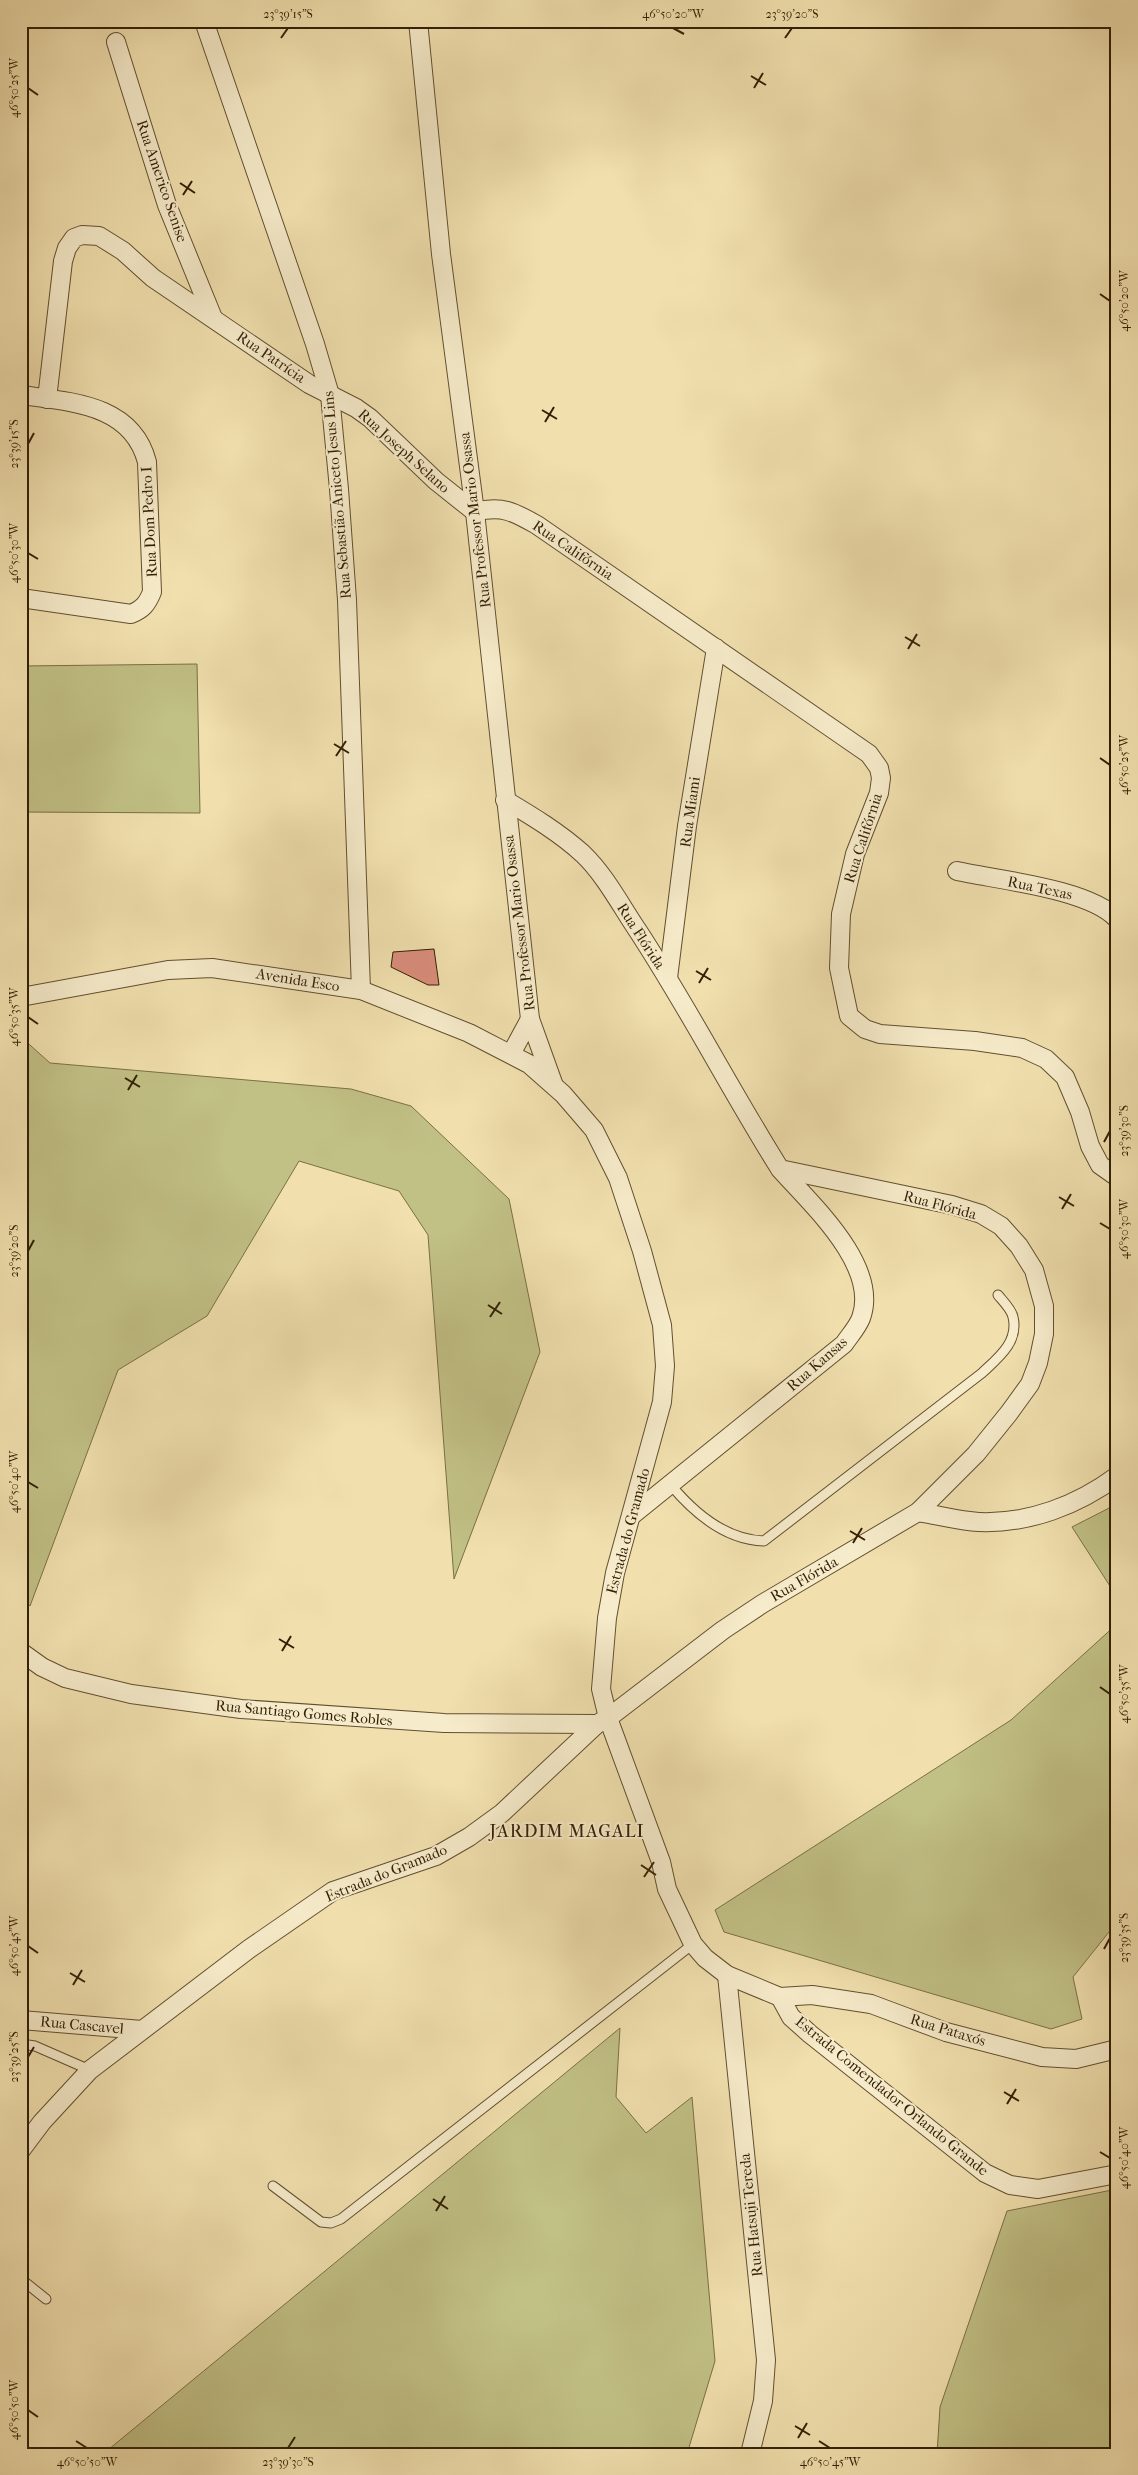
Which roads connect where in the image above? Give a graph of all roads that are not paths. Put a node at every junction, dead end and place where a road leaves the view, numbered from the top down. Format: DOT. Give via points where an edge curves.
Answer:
graph roads {
  1 [pos="204,21"];
  2 [pos="418,21"];
  3 [pos="116,42"];
  4 [pos="213,318"];
  5 [pos="330,394"];
  6 [pos="21,396"];
  7 [pos="46,399"];
  8 [pos="475,512"];
  9 [pos="21,598"];
  10 [pos="716,648"];
  11 [pos="505,800"];
  12 [pos="957,871"];
  13 [pos="1117,919"];
  14 [pos="668,978"];
  15 [pos="361,990"];
  16 [pos="21,997"];
  17 [pos="530,1019"];
  18 [pos="511,1054"];
  19 [pos="554,1085"];
  20 [pos="780,1169"];
  21 [pos="1117,1177"];
  22 [pos="998,1295"];
  23 [pos="1117,1476"];
  24 [pos="670,1484"];
  25 [pos="918,1512"];
  26 [pos="631,1516"];
  27 [pos="21,1652"];
  28 [pos="603,1721"];
  29 [pos="692,1944"];
  30 [pos="727,1975"];
  31 [pos="780,1998"];
  32 [pos="21,2020"];
  33 [pos="142,2030"];
  34 [pos="21,2044"];
  35 [pos="1117,2049"];
  36 [pos="90,2070"];
  37 [pos="21,2150"];
  38 [pos="1117,2174"];
  39 [pos="273,2186"];
  40 [pos="21,2279"];
  41 [pos="46,2299"];
  42 [pos="750,2454"];
  1 -- 5 [label="street, Rua Sebastião Aniceto Jesus Lins"];
  2 -- 8 [label="street, Rua Professor Mario Osassa" via="441,254"];
  3 -- 4 [label="street, Rua Americo Senise" via="168,205"];
  4 -- 5 [label="street, Rua Patrícia" via="310,384"];
  4 -- 7 [label="street, Rua Patrícia" via="153,278 123,251 99,236 74,238 63,261"];
  5 -- 8 [label="street, Rua Joseph Selano" via="370,418 436,481"];
  5 -- 15 [label="street, Rua Sebastião Aniceto Jesus Lins" via="347,600"];
  6 -- 7 [label="street, Rua Dom Pedro I"];
  7 -- 9 [label="street, Rua Dom Pedro I" via="88,405 108,414 129,429 143,446 147,462 152,592 148,603 131,614"];
  8 -- 10 [label="street, Rua Califórnia" via="492,508 517,513"];
  8 -- 11 [label="street, Rua Professor Mario Osassa"];
  10 -- 14 [label="street, Rua Miami" via="687,826"];
  10 -- 21 [label="street, Rua Califórnia" via="869,754 879,768 879,793 856,854 840,914 838,968 849,1016 866,1029 880,1034 1022,1048 1046,1060 1065,1077 1100,1165"];
  11 -- 14 [label="street, Rua Flórida" via="558,833 584,855 605,881"];
  11 -- 17 [label="street, Rua Professor Mario Osassa"];
  12 -- 13 [label="street, Rua Texas" via="1076,896 1105,908"];
  14 -- 20 [label="street, Rua Flórida"];
  15 -- 16 [label="street, Avenida Esco" via="212,968 168,970"];
  15 -- 18 [label="street, Avenida Esco" via="469,1033"];
  17 -- 18 [label="street, Rua Professor Mario Osassa"];
  17 -- 19 [label="street, Rua Professor Mario Osassa"];
  18 -- 19 [label="street, Avenida Esco"];
  19 -- 26 [label="street, Estrada do Gramado" via="594,1130 618,1178 662,1325 666,1366 662,1402"];
  20 -- 24 [label="street, Rua Kansas" via="839,1237 854,1260 864,1298 862,1316 844,1344"];
  20 -- 25 [label="street, Rua Flórida" via="981,1214 1001,1226 1034,1270 1044,1306 1044,1334 1030,1384 976,1454"];
  22 -- 24 [label="lane" via="1014,1316 1014,1332 1007,1349 982,1372 764,1541 747,1540 708,1522"];
  23 -- 25 [label="street" via="1064,1506 1022,1520 979,1522"];
  24 -- 26 [label="street, Rua Kansas"];
  25 -- 28 [label="street, Rua Flórida" via="762,1604"];
  26 -- 28 [label="street, Estrada do Gramado" via="615,1573 607,1618"];
  27 -- 28 [label="street, Rua Santiago Gomes Robles" via="65,1678 132,1694 240,1709 444,1724"];
  28 -- 29 [label="street" via="661,1862 667,1889"];
  28 -- 33 [label="street, Estrada do Gramado" via="502,1813 469,1837 436,1856 333,1892 248,1949"];
  29 -- 30 [label="street"];
  29 -- 39 [label="lane" via="340,2219 331,2223 321,2222"];
  30 -- 31 [label="street"];
  30 -- 42 [label="street, Rua Hatsuji Tereda" via="766,2360 763,2401"];
  31 -- 35 [label="street, Rua Pataxós" via="812,1995 871,2004 946,2032 1042,2057 1076,2059"];
  31 -- 38 [label="street, Estrada Comendador Orlando Grande" via="791,2016 810,2034 985,2173 1010,2185 1038,2189"];
  32 -- 33 [label="street, Rua Cascavel"];
  33 -- 36 [label="street, Estrada do Gramado"];
  34 -- 36 [label="lane" via="35,2046"];
  36 -- 37 [label="street, Estrada do Gramado"];
  40 -- 41 [label="lane"];
}
